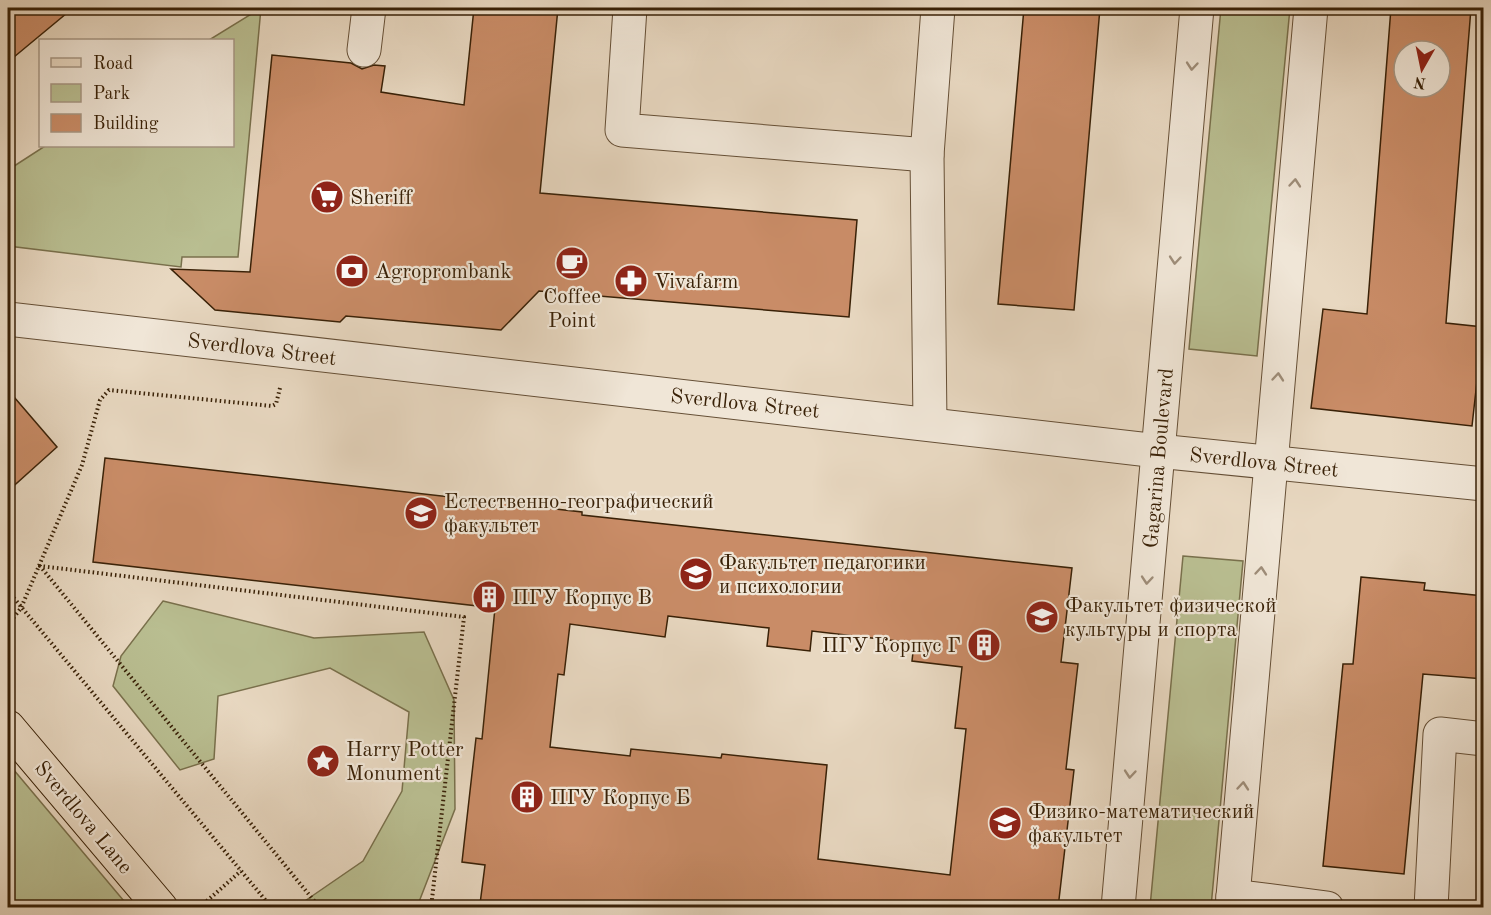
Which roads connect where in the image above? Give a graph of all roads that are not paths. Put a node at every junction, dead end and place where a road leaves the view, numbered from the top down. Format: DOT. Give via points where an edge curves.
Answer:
graph roads {
  1 [pos="369,8"];
  2 [pos="630,8"];
  3 [pos="938,8"];
  4 [pos="1197,8"];
  5 [pos="1311,8"];
  6 [pos="364,50"];
  7 [pos="927,155"];
  8 [pos="8,320"];
  9 [pos="930,424"];
  10 [pos="1158,451"];
  11 [pos="1271,462"];
  12 [pos="1484,484"];
  13 [pos="8,727"];
  14 [pos="1484,739"];
  15 [pos="1232,902"];
  16 [pos="161,908"];
  17 [pos="1118,908"];
  18 [pos="1327,908"];
  19 [pos="1431,908"];
  1 -- 6 [label="street"];
  2 -- 7 [label="street" via="622,130"];
  3 -- 7 [label="street"];
  4 -- 10 [label="street, Gagarina Boulevard, one-way"];
  11 -- 5 [label="street, one-way"];
  7 -- 9 [label="street"];
  8 -- 9 [label="street, Sverdlova Street"];
  9 -- 10 [label="street, Sverdlova Street"];
  10 -- 11 [label="street, Sverdlova Street"];
  10 -- 17 [label="street, Gagarina Boulevard, one-way"];
  11 -- 12 [label="street, Sverdlova Street"];
  15 -- 11 [label="street, one-way"];
  13 -- 16 [label="main road, Sverdlova Lane"];
  14 -- 19 [label="street" via="1440,734"];
  15 -- 18 [label="street"];
}
